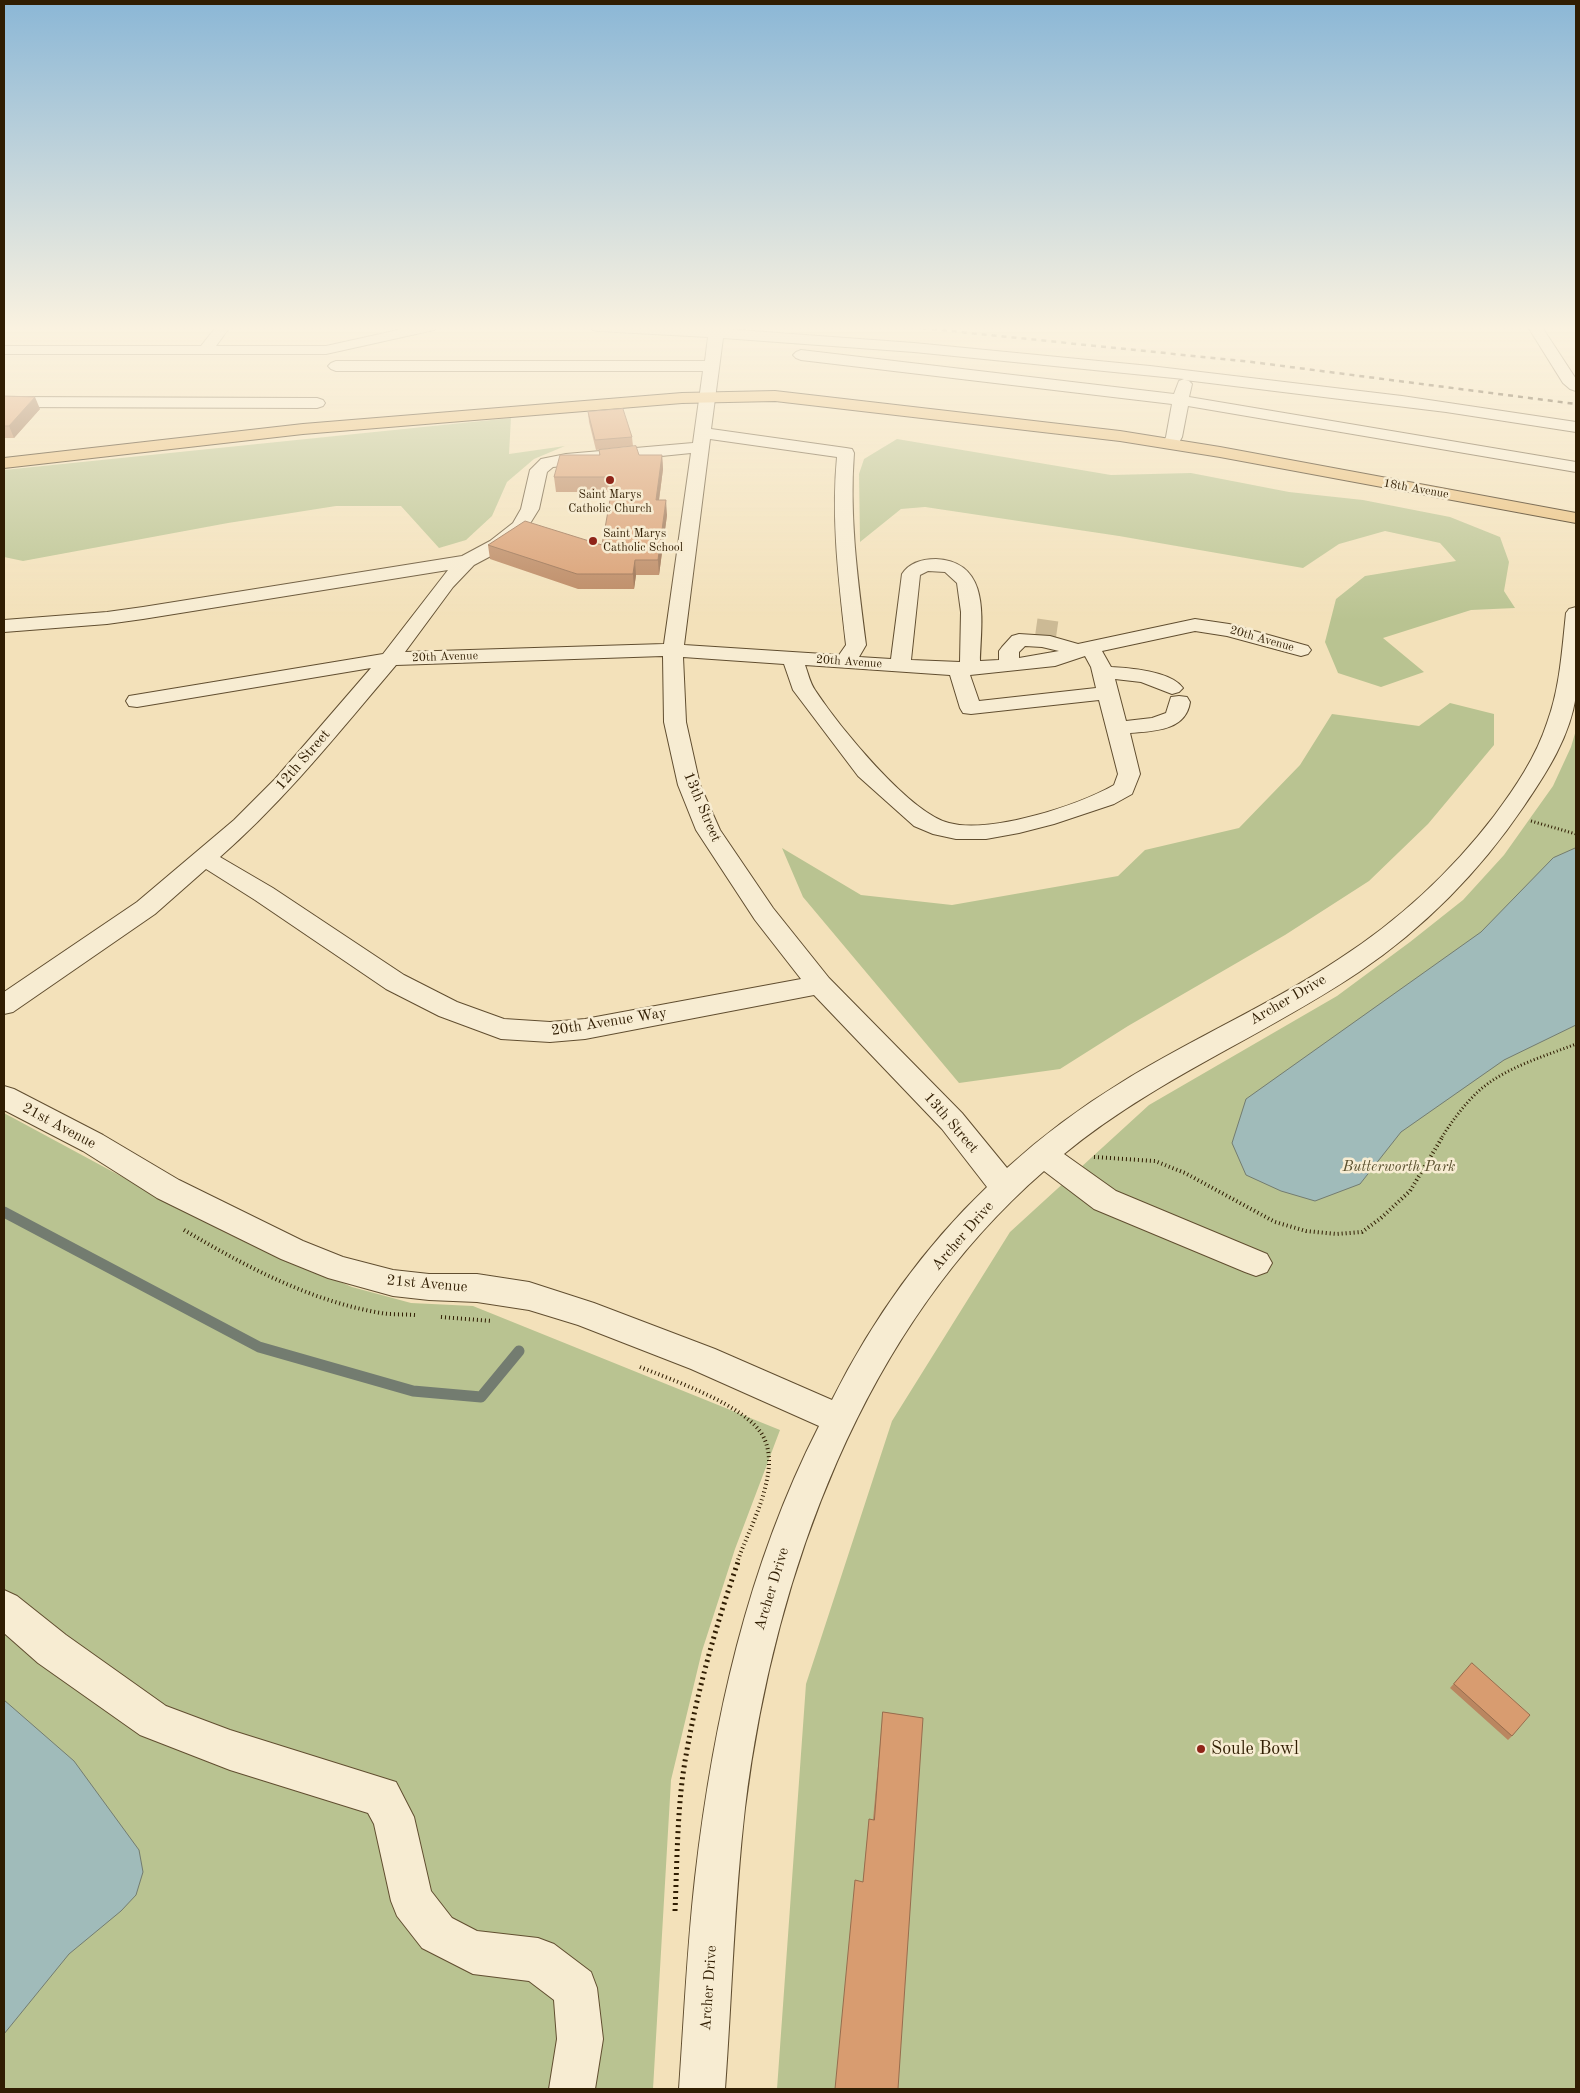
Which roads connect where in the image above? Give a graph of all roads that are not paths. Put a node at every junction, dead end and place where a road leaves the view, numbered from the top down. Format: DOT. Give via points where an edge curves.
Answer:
graph roads {
  1 [pos="305,425"];
  2 [pos="358,425"];
  3 [pos="704,425"];
  4 [pos="1015,425"];
  5 [pos="1176,425"];
  6 [pos="1326,425"];
  7 [pos="1560,425"];
  8 [pos="1576,427"];
  9 [pos="303,429"];
  10 [pos="702,440"];
  11 [pos="1170,444"];
  12 [pos="90,452"];
  13 [pos="4,453"];
  14 [pos="4,462"];
  15 [pos="1576,467"];
  16 [pos="1576,518"];
  17 [pos="467,561"];
  18 [pos="1576,613"];
  19 [pos="12,625"];
  20 [pos="4,642"];
  21 [pos="1073,645"];
  22 [pos="673,650"];
  23 [pos="1301,650"];
  24 [pos="792,658"];
  25 [pos="390,659"];
  26 [pos="845,662"];
  27 [pos="900,666"];
  28 [pos="1009,666"];
  29 [pos="964,669"];
  30 [pos="1105,683"];
  31 [pos="136,701"];
  32 [pos="1117,728"];
  33 [pos="203,857"];
  34 [pos="820,985"];
  35 [pos="4,1006"];
  36 [pos="4,1097"];
  37 [pos="1054,1162"];
  38 [pos="1005,1188"];
  39 [pos="1256,1264"];
  40 [pos="839,1419"];
  41 [pos="4,1609"];
  42 [pos="572,2089"];
  43 [pos="702,2089"];
  1 -- 9 [label="street"];
  2 -- 9 [label="main road, 18th Avenue"];
  3 -- 10 [label="street, 13th Street"];
  4 -- 11 [label="main road, 18th Avenue"];
  5 -- 11 [label="street"];
  6 -- 15 [label="street"];
  7 -- 8 [label="street"];
  9 -- 12 [label="main road, 18th Avenue"];
  10 -- 17 [label="street, 12th Street" via="566,459 542,466 536,476 530,509 520,526 497,545"];
  10 -- 22 [label="street, 13th Street"];
  10 -- 26 [label="street" via="727,435 846,453 843,485 845,551 856,645"];
  11 -- 16 [label="main road, 18th Avenue"];
  12 -- 13 [label="main road"];
  12 -- 14 [label="main road, 18th Avenue" via="69,457"];
  17 -- 19 [label="street" via="143,613"];
  17 -- 25 [label="street, 12th Street" via="446,583"];
  18 -- 37 [label="street, Archer Drive" via="1569,671 1558,722 1525,789 1490,838 1430,901 1388,937 1306,990 1111,1103"];
  19 -- 20 [label="street"];
  21 -- 23 [label="street, 20th Avenue" via="1195,625 1230,630"];
  21 -- 28 [label="street, 20th Avenue" via="1055,660"];
  21 -- 28 [label="street" via="1028,635 1009,651"];
  21 -- 30 [label="street"];
  22 -- 24 [label="street, 20th Avenue"];
  22 -- 25 [label="street, 20th Avenue"];
  22 -- 34 [label="street, 13th Street" via="675,722 680,751 689,785 704,821 759,907"];
  24 -- 26 [label="street, 20th Avenue"];
  24 -- 32 [label="street" via="804,690 866,771 922,822 941,829 986,832 1019,826 1106,799 1124,789 1129,774"];
  25 -- 31 [label="street, 20th Avenue"];
  25 -- 33 [label="street, 12th Street" via="283,784 242,825"];
  26 -- 27 [label="street, 20th Avenue"];
  27 -- 29 [label="street, 20th Avenue"];
  27 -- 29 [label="street" via="911,574 921,566 936,565 959,572 967,582 970,597"];
  28 -- 29 [label="street, 20th Avenue"];
  29 -- 30 [label="street" via="971,708"];
  30 -- 32 [label="street"];
  30 -- 32 [label="street" via="1145,676 1175,695 1178,710 1174,717 1155,724"];
  33 -- 34 [label="street, 20th Avenue Way" via="395,982 448,1009 501,1029 550,1032 585,1028"];
  33 -- 35 [label="street, 12th Street" via="146,908"];
  34 -- 38 [label="street, 13th Street" via="952,1121"];
  36 -- 40 [label="street, 21st Avenue" via="93,1143 168,1189 292,1250 339,1269 393,1283 477,1288 529,1296 703,1359"];
  37 -- 38 [label="street, Archer Drive"];
  37 -- 39 [label="street" via="1106,1200"];
  38 -- 40 [label="street, Archer Drive" via="950,1246 867,1368"];
  40 -- 43 [label="street, Archer Drive" via="805,1492 781,1556 750,1664 732,1758 716,1880"];
  41 -- 42 [label="street" via="52,1649 154,1721 230,1750 381,1797 393,1817 412,1902 437,1932 473,1952 538,1960 575,1988 580,2039"];
}
